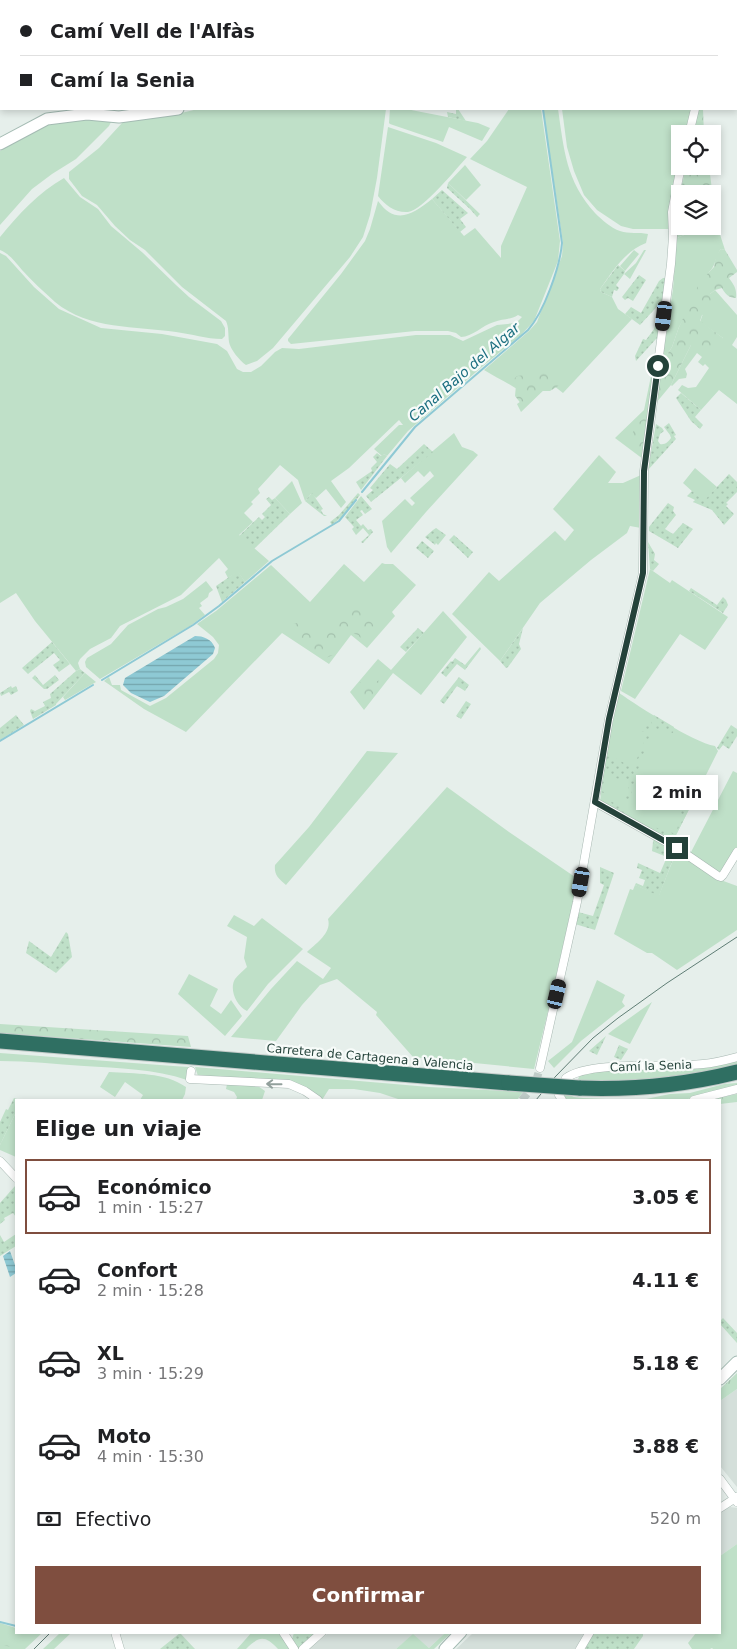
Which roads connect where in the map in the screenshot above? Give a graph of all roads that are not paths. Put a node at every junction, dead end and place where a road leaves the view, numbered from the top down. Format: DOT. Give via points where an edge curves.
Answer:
graph roads {
  1 [pos="171,110"];
  2 [pos="695,110"];
  3 [pos="691,125"];
  4 [pos="0,144"];
  5 [pos="679,175"];
  6 [pos="595,802"];
  7 [pos="737,852"];
  8 [pos="0,1041"];
  9 [pos="737,1057"];
  10 [pos="540,1068"];
  11 [pos="737,1072"];
  12 [pos="190,1075"];
  13 [pos="566,1078"];
  14 [pos="737,1089"];
  15 [pos="317,1099"];
  16 [pos="698,1099"];
  17 [pos="0,1161"];
  18 [pos="15,1177"];
  19 [pos="737,1362"];
  20 [pos="721,1378"];
  21 [pos="721,1480"];
  22 [pos="736,1499"];
  23 [pos="721,1507"];
  24 [pos="116,1634"];
  25 [pos="284,1634"];
  26 [pos="320,1634"];
  27 [pos="459,1634"];
  28 [pos="589,1634"];
  29 [pos="120,1649"];
  30 [pos="294,1649"];
  31 [pos="303,1649"];
  32 [pos="445,1649"];
  33 [pos="580,1649"];
  1 -- 4 [label="street" via="119,117 87,114 47,119"];
  2 -- 3 [label="street"];
  5 -- 6 [label="street" via="673,202 671,264 644,471 643,573 609,719"];
  6 -- 7 [label="street" via="721,877"];
  6 -- 10 [label="street" via="577,902"];
  8 -- 11 [label="highway, Carretera de Cartagena a Valencia, bridge" via="579,1088 642,1087 703,1080"];
  9 -- 13 [label="street, Camí la Senia" via="704,1064 585,1070"];
  15 -- 12 [label="street, one-way" via="289,1084"];
  14 -- 16 [label="street"];
  17 -- 18 [label="street"];
  19 -- 20 [label="street"];
  21 -- 22 [label="street"];
  22 -- 23 [label="street"];
  24 -- 29 [label="street"];
  25 -- 30 [label="street"];
  26 -- 31 [label="street"];
  27 -- 32 [label="street"];
  28 -- 33 [label="street"];
}
